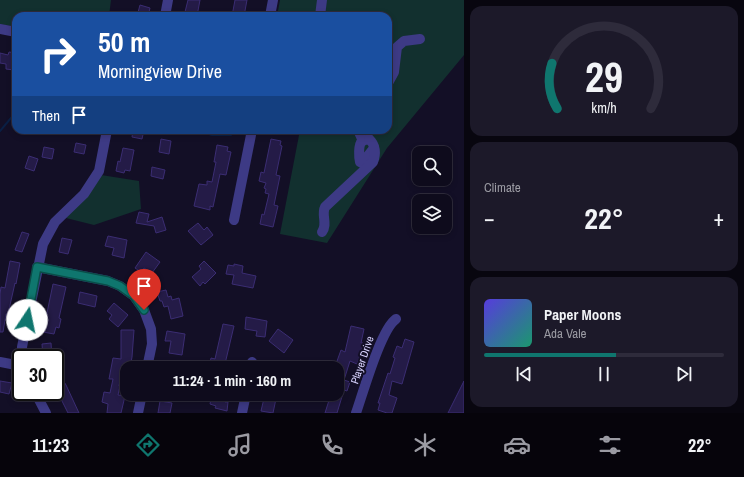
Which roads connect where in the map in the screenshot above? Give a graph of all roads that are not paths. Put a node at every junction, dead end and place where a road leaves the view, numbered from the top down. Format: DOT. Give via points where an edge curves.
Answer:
graph roads {
  1 [pos="168,0"];
  2 [pos="273,0"];
  3 [pos="322,0"];
  4 [pos="166,12"];
  5 [pos="271,12"];
  6 [pos="320,12"];
  7 [pos="0,29"];
  8 [pos="12,31"];
  9 [pos="420,39"];
  10 [pos="392,76"];
  11 [pos="106,134"];
  12 [pos="251,134"];
  13 [pos="369,139"];
  14 [pos="234,220"];
  15 [pos="322,232"];
  16 [pos="37,267"];
  17 [pos="396,319"];
  18 [pos="22,349"];
  19 [pos="148,361"];
  20 [pos="0,362"];
  21 [pos="12,364"];
  22 [pos="40,401"];
  23 [pos="141,401"];
  24 [pos="245,401"];
  25 [pos="46,413"];
  26 [pos="138,413"];
  27 [pos="242,413"];
  28 [pos="356,413"];
  1 -- 4 [label="street"];
  2 -- 5 [label="street"];
  3 -- 6 [label="street"];
  7 -- 8 [label="street"];
  9 -- 10 [label="street" via="404,42 397,47"];
  11 -- 16 [label="street" via="99,170 84,194 54,222 42,244"];
  12 -- 14 [label="street"];
  13 -- 15 [label="street" via="375,154 373,162 325,206 325,228"];
  16 -- 18 [label="street"];
  16 -- 19 [label="street" via="108,281 134,296 144,310 151,328 152,344"];
  17 -- 28 [label="street, Player Drive" via="383,334"];
  20 -- 21 [label="street"];
  22 -- 25 [label="street"];
  23 -- 26 [label="street"];
  24 -- 27 [label="street"];
}
